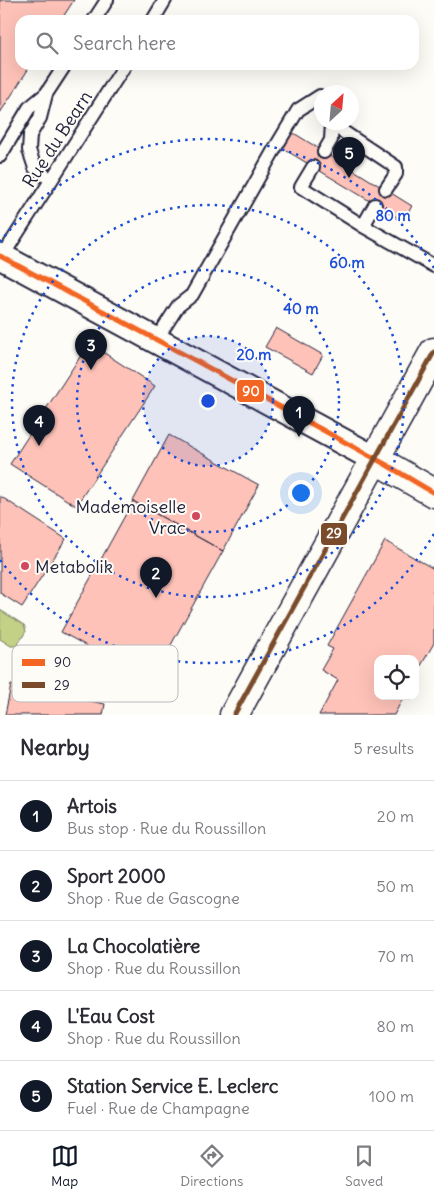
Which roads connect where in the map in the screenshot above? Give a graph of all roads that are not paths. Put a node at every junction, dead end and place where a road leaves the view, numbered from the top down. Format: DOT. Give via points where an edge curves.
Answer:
graph roads {
  1 [pos="106,0"];
  2 [pos="165,0"];
  3 [pos="97,15"];
  4 [pos="156,15"];
  5 [pos="62,70"];
  6 [pos="122,70"];
  7 [pos="46,94"];
  8 [pos="314,102"];
  9 [pos="332,130"];
  10 [pos="342,130"];
  11 [pos="324,152"];
  12 [pos="0,156"];
  13 [pos="313,167"];
  14 [pos="51,180"];
  15 [pos="386,189"];
  16 [pos="375,205"];
  17 [pos="362,226"];
  18 [pos="1,258"];
  19 [pos="434,266"];
  20 [pos="156,340"];
  21 [pos="434,352"];
  22 [pos="375,459"];
  23 [pos="434,493"];
  24 [pos="234,715"];
  1 -- 3 [label="lane"];
  2 -- 4 [label="lane"];
  5 -- 7 [label="lane"];
  6 -- 14 [label="lane, Rue du Bearn"];
  7 -- 12 [label="lane" via="29,108"];
  7 -- 14 [label="lane" via="40,118 30,135 29,150 35,168"];
  8 -- 20 [label="lane" via="298,110 192,295 178,306"];
  9 -- 11 [label="lane"];
  10 -- 15 [label="lane" via="396,167 396,174"];
  13 -- 17 [label="lane" via="300,187"];
  14 -- 18 [label="lane, Rue du Bearn"];
  16 -- 17 [label="lane"];
  17 -- 19 [label="lane"];
  18 -- 20 [label="street"];
  20 -- 22 [label="street"];
  21 -- 22 [label="street"];
  22 -- 23 [label="street"];
  22 -- 24 [label="street"];
}
